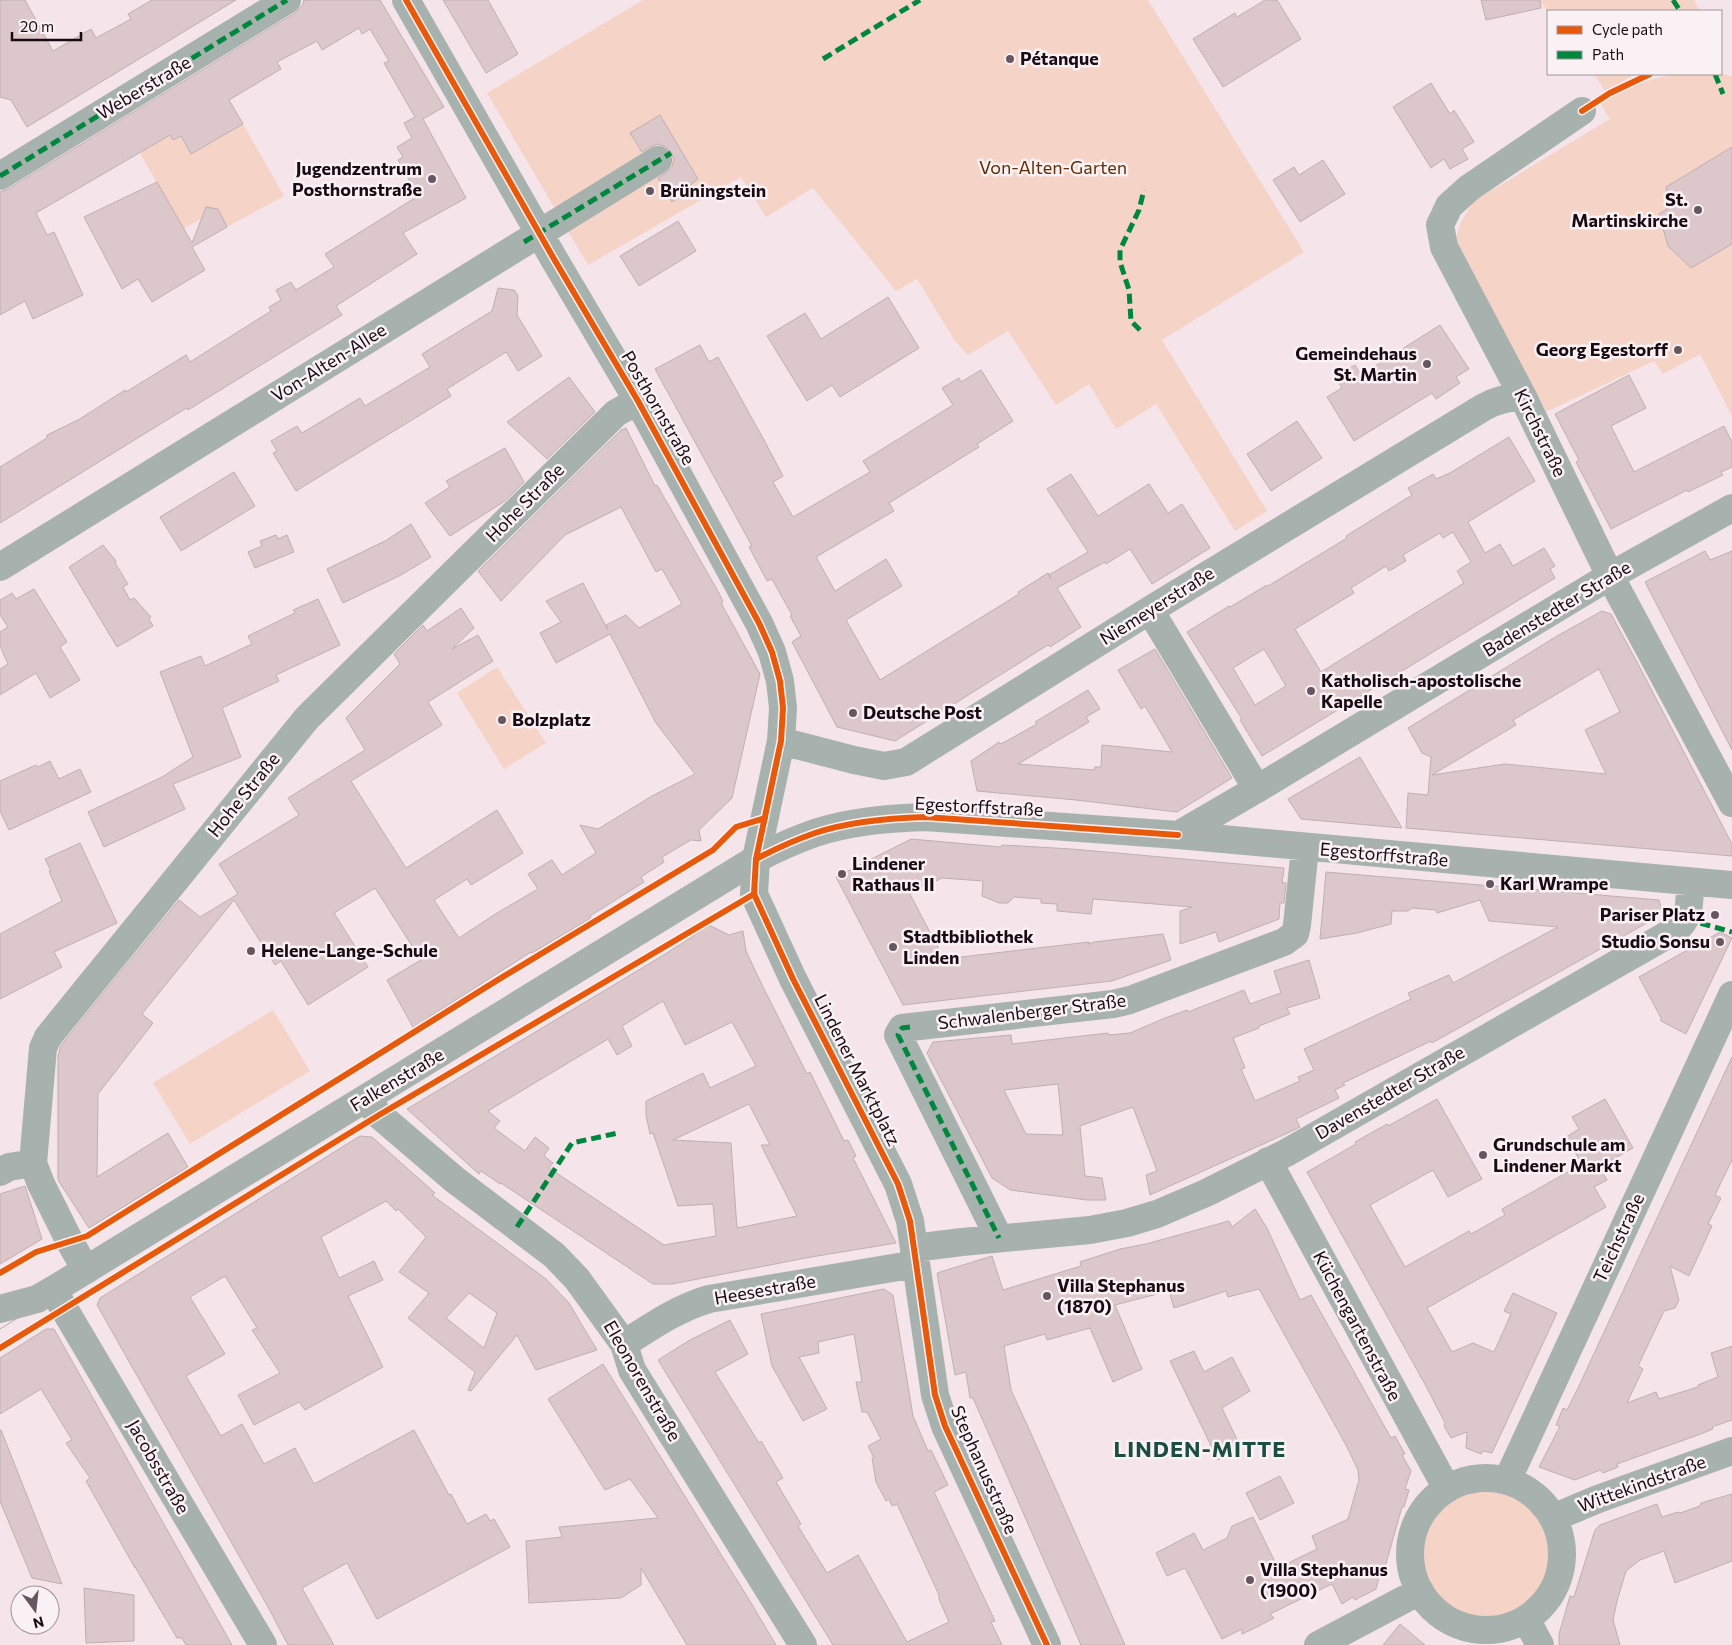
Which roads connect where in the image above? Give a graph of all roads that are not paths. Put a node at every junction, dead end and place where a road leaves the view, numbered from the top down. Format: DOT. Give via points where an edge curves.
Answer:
graph roads {
  1 [pos="287,0"];
  2 [pos="406,0"];
  3 [pos="1582,111"];
  4 [pos="658,160"];
  5 [pos="0,176"];
  6 [pos="539,233"];
  7 [pos="1523,397"];
  8 [pos="638,401"];
  9 [pos="1732,508"];
  10 [pos="0,567"];
  11 [pos="1610,576"];
  12 [pos="1150,610"];
  13 [pos="781,741"];
  14 [pos="1257,789"];
  15 [pos="1732,803"];
  16 [pos="1178,835"];
  17 [pos="1305,848"];
  18 [pos="756,860"];
  19 [pos="1690,882"];
  20 [pos="1732,885"];
  21 [pos="1732,995"];
  22 [pos="366,1099"];
  23 [pos="1268,1161"];
  24 [pos="34,1163"];
  25 [pos="0,1172"];
  26 [pos="999,1238"];
  27 [pos="915,1256"];
  28 [pos="86,1270"];
  29 [pos="45,1295"];
  30 [pos="920,1299"];
  31 [pos="0,1309"];
  32 [pos="0,1327"];
  33 [pos="624,1344"];
  34 [pos="1732,1451"];
  35 [pos="1507,1481"];
  36 [pos="1447,1490"];
  37 [pos="1553,1518"];
  38 [pos="1420,1591"];
  39 [pos="1526,1619"];
  40 [pos="1464,1636"];
  41 [pos="263,1645"];
  42 [pos="803,1645"];
  43 [pos="1047,1645"];
  44 [pos="1318,1645"];
  45 [pos="1540,1645"];
  1 -- 5 [label="street, Weberstraße"];
  2 -- 6 [label="street, Posthornstraße"];
  3 -- 7 [label="street, Kirchstraße" via="1469,188 1449,206 1440,225 1444,246"];
  4 -- 6 [label="street, Von-Alten-Allee"];
  6 -- 8 [label="street, Posthornstraße"];
  6 -- 10 [label="street, Von-Alten-Allee"];
  7 -- 11 [label="street, Kirchstraße"];
  7 -- 12 [label="street, Niemeyerstraße" via="1508,397 1484,407"];
  8 -- 13 [label="street, Posthornstraße" via="772,652 783,708"];
  8 -- 24 [label="street, Hohe Straße" via="616,413 307,718 48,1037 43,1048"];
  9 -- 11 [label="street, Badenstedter Straße"];
  11 -- 14 [label="street, Badenstedter Straße"];
  11 -- 15 [label="street, Kirchstraße"];
  12 -- 13 [label="street, Niemeyerstraße" via="906,762 884,766"];
  12 -- 14 [label="street"];
  13 -- 18 [label="street, Posthornstraße"];
  14 -- 16 [label="street, Badenstedter Straße"];
  16 -- 17 [label="street, Egestorffstraße"];
  16 -- 18 [label="street, Egestorffstraße" via="925,817 888,818 817,832"];
  17 -- 19 [label="street, Egestorffstraße"];
  17 -- 26 [label="street, Schwalenberger Straße" via="1295,934 1284,942 1113,1004 902,1028 898,1035"];
  18 -- 22 [label="street, Falkenstraße"];
  18 -- 27 [label="street, Lindener Marktplatz" via="754,894 793,979 898,1184 910,1221"];
  19 -- 20 [label="street"];
  19 -- 23 [label="street, Davenstedter Straße" via="1688,917 1674,932"];
  21 -- 35 [label="street, Teichstraße"];
  22 -- 28 [label="street, Falkenstraße"];
  22 -- 33 [label="street, Eleonorenstraße" via="379,1115 455,1180 554,1255 577,1279"];
  23 -- 26 [label="street, Davenstedter Straße" via="1157,1214 1127,1223 1090,1230"];
  23 -- 36 [label="street, Küchengartenstraße"];
  24 -- 25 [label="street" via="9,1167"];
  24 -- 28 [label="street, Hohe Straße" via="41,1184"];
  26 -- 27 [label="street"];
  27 -- 30 [label="street, Lindener Marktplatz"];
  27 -- 33 [label="street, Heesestraße" via="709,1299 667,1316"];
  28 -- 29 [label="street, Falkenstraße"];
  29 -- 31 [label="street, Falkenstraße"];
  29 -- 32 [label="street, Falkenstraße"];
  29 -- 41 [label="street, Jacobsstraße"];
  30 -- 43 [label="street, Stephanusstraße" via="934,1395 945,1426"];
  33 -- 42 [label="street, Eleonorenstraße" via="632,1370"];
  34 -- 37 [label="street, Wittekindstraße"];
  35 -- 36 [label="street" via="1466,1481"];
  35 -- 37 [label="street" via="1541,1501"];
  36 -- 38 [label="street" via="1420,1517 1413,1535 1412,1573"];
  37 -- 39 [label="street" via="1561,1539 1562,1562 1556,1585 1544,1604"];
  38 -- 40 [label="street" via="1432,1607"];
  38 -- 44 [label="street"];
  39 -- 40 [label="street" via="1507,1628"];
  39 -- 45 [label="street"];
}
